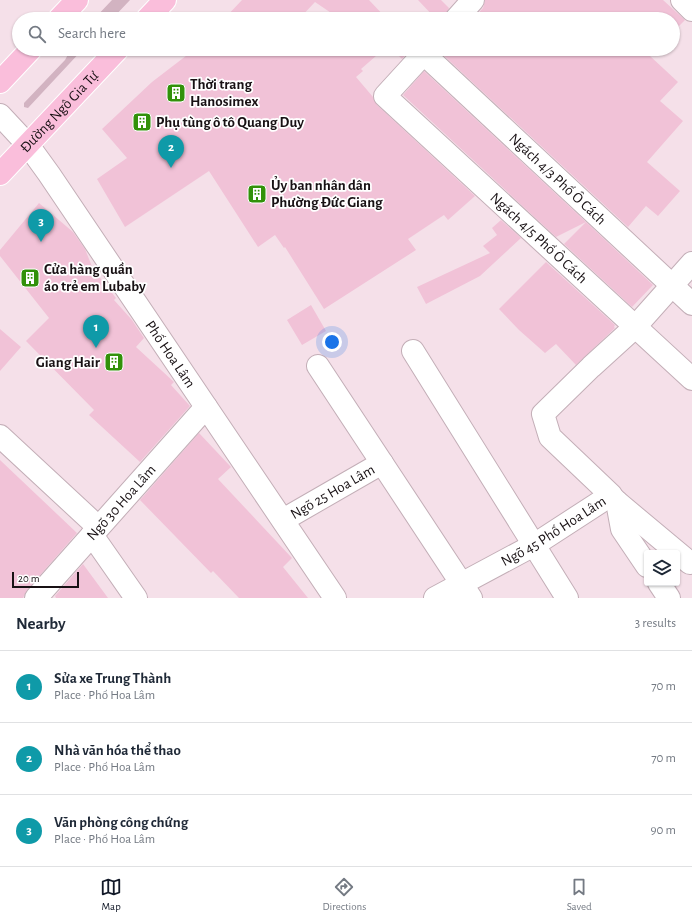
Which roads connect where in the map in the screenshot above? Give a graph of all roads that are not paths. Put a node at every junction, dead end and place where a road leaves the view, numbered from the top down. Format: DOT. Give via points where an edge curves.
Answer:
graph roads {
  1 [pos="77,0"];
  2 [pos="165,0"];
  3 [pos="473,0"];
  4 [pos="682,0"];
  5 [pos="692,10"];
  6 [pos="66,12"];
  7 [pos="154,12"];
  8 [pos="462,12"];
  9 [pos="24,56"];
  10 [pos="111,56"];
  11 [pos="421,56"];
  12 [pos="431,56"];
  13 [pos="0,82"];
  14 [pos="0,115"];
  15 [pos="28,145"];
  16 [pos="0,174"];
  17 [pos="692,263"];
  18 [pos="672,286"];
  19 [pos="692,304"];
  20 [pos="635,327"];
  21 [pos="413,351"];
  22 [pos="318,366"];
  23 [pos="692,379"];
  24 [pos="206,407"];
  25 [pos="0,436"];
  26 [pos="382,463"];
  27 [pos="614,498"];
  28 [pos="283,520"];
  29 [pos="95,531"];
  30 [pos="534,545"];
  31 [pos="644,562"];
  32 [pos="690,563"];
  33 [pos="661,586"];
  34 [pos="467,591"];
  35 [pos="36,598"];
  36 [pos="136,598"];
  37 [pos="336,598"];
  38 [pos="435,598"];
  39 [pos="566,598"];
  40 [pos="669,598"];
  1 -- 6 [label="main road"];
  2 -- 7 [label="main road"];
  3 -- 8 [label="street"];
  4 -- 5 [label="street"];
  9 -- 13 [label="main road"];
  10 -- 15 [label="main road, Đường Ngô Gia Tự"];
  11 -- 20 [label="street, Ngách 4/5 Phố Ô Cách" via="385,96"];
  12 -- 18 [label="street, Ngách 4/3 Phố Ô Cách"];
  14 -- 15 [label="street, Phố Hoa Lâm"];
  15 -- 16 [label="main road, Đường Ngô Gia Tự"];
  15 -- 24 [label="street, Phố Hoa Lâm"];
  17 -- 18 [label="street"];
  18 -- 19 [label="street, Ngách 4/3 Phố Ô Cách"];
  18 -- 20 [label="street"];
  20 -- 23 [label="street, Ngách 4/5 Phố Ô Cách"];
  20 -- 27 [label="street, Ngõ 45 Phố Hoa Lâm" via="543,414 550,437"];
  21 -- 30 [label="street"];
  22 -- 26 [label="street"];
  24 -- 28 [label="street, Phố Hoa Lâm"];
  24 -- 29 [label="street, Ngõ 30 Hoa Lâm"];
  25 -- 29 [label="street"];
  26 -- 28 [label="street, Ngõ 25 Hoa Lâm"];
  26 -- 34 [label="street"];
  27 -- 30 [label="street, Ngõ 45 Phố Hoa Lâm"];
  27 -- 31 [label="street" via="622,530"];
  27 -- 32 [label="street"];
  28 -- 37 [label="street, Phố Hoa Lâm"];
  29 -- 35 [label="street, Ngõ 30 Hoa Lâm"];
  29 -- 36 [label="street"];
  30 -- 34 [label="street, Ngõ 45 Phố Hoa Lâm"];
  30 -- 39 [label="street"];
  33 -- 40 [label="street"];
  34 -- 38 [label="street, Ngõ 45 Phố Hoa Lâm"];
}
